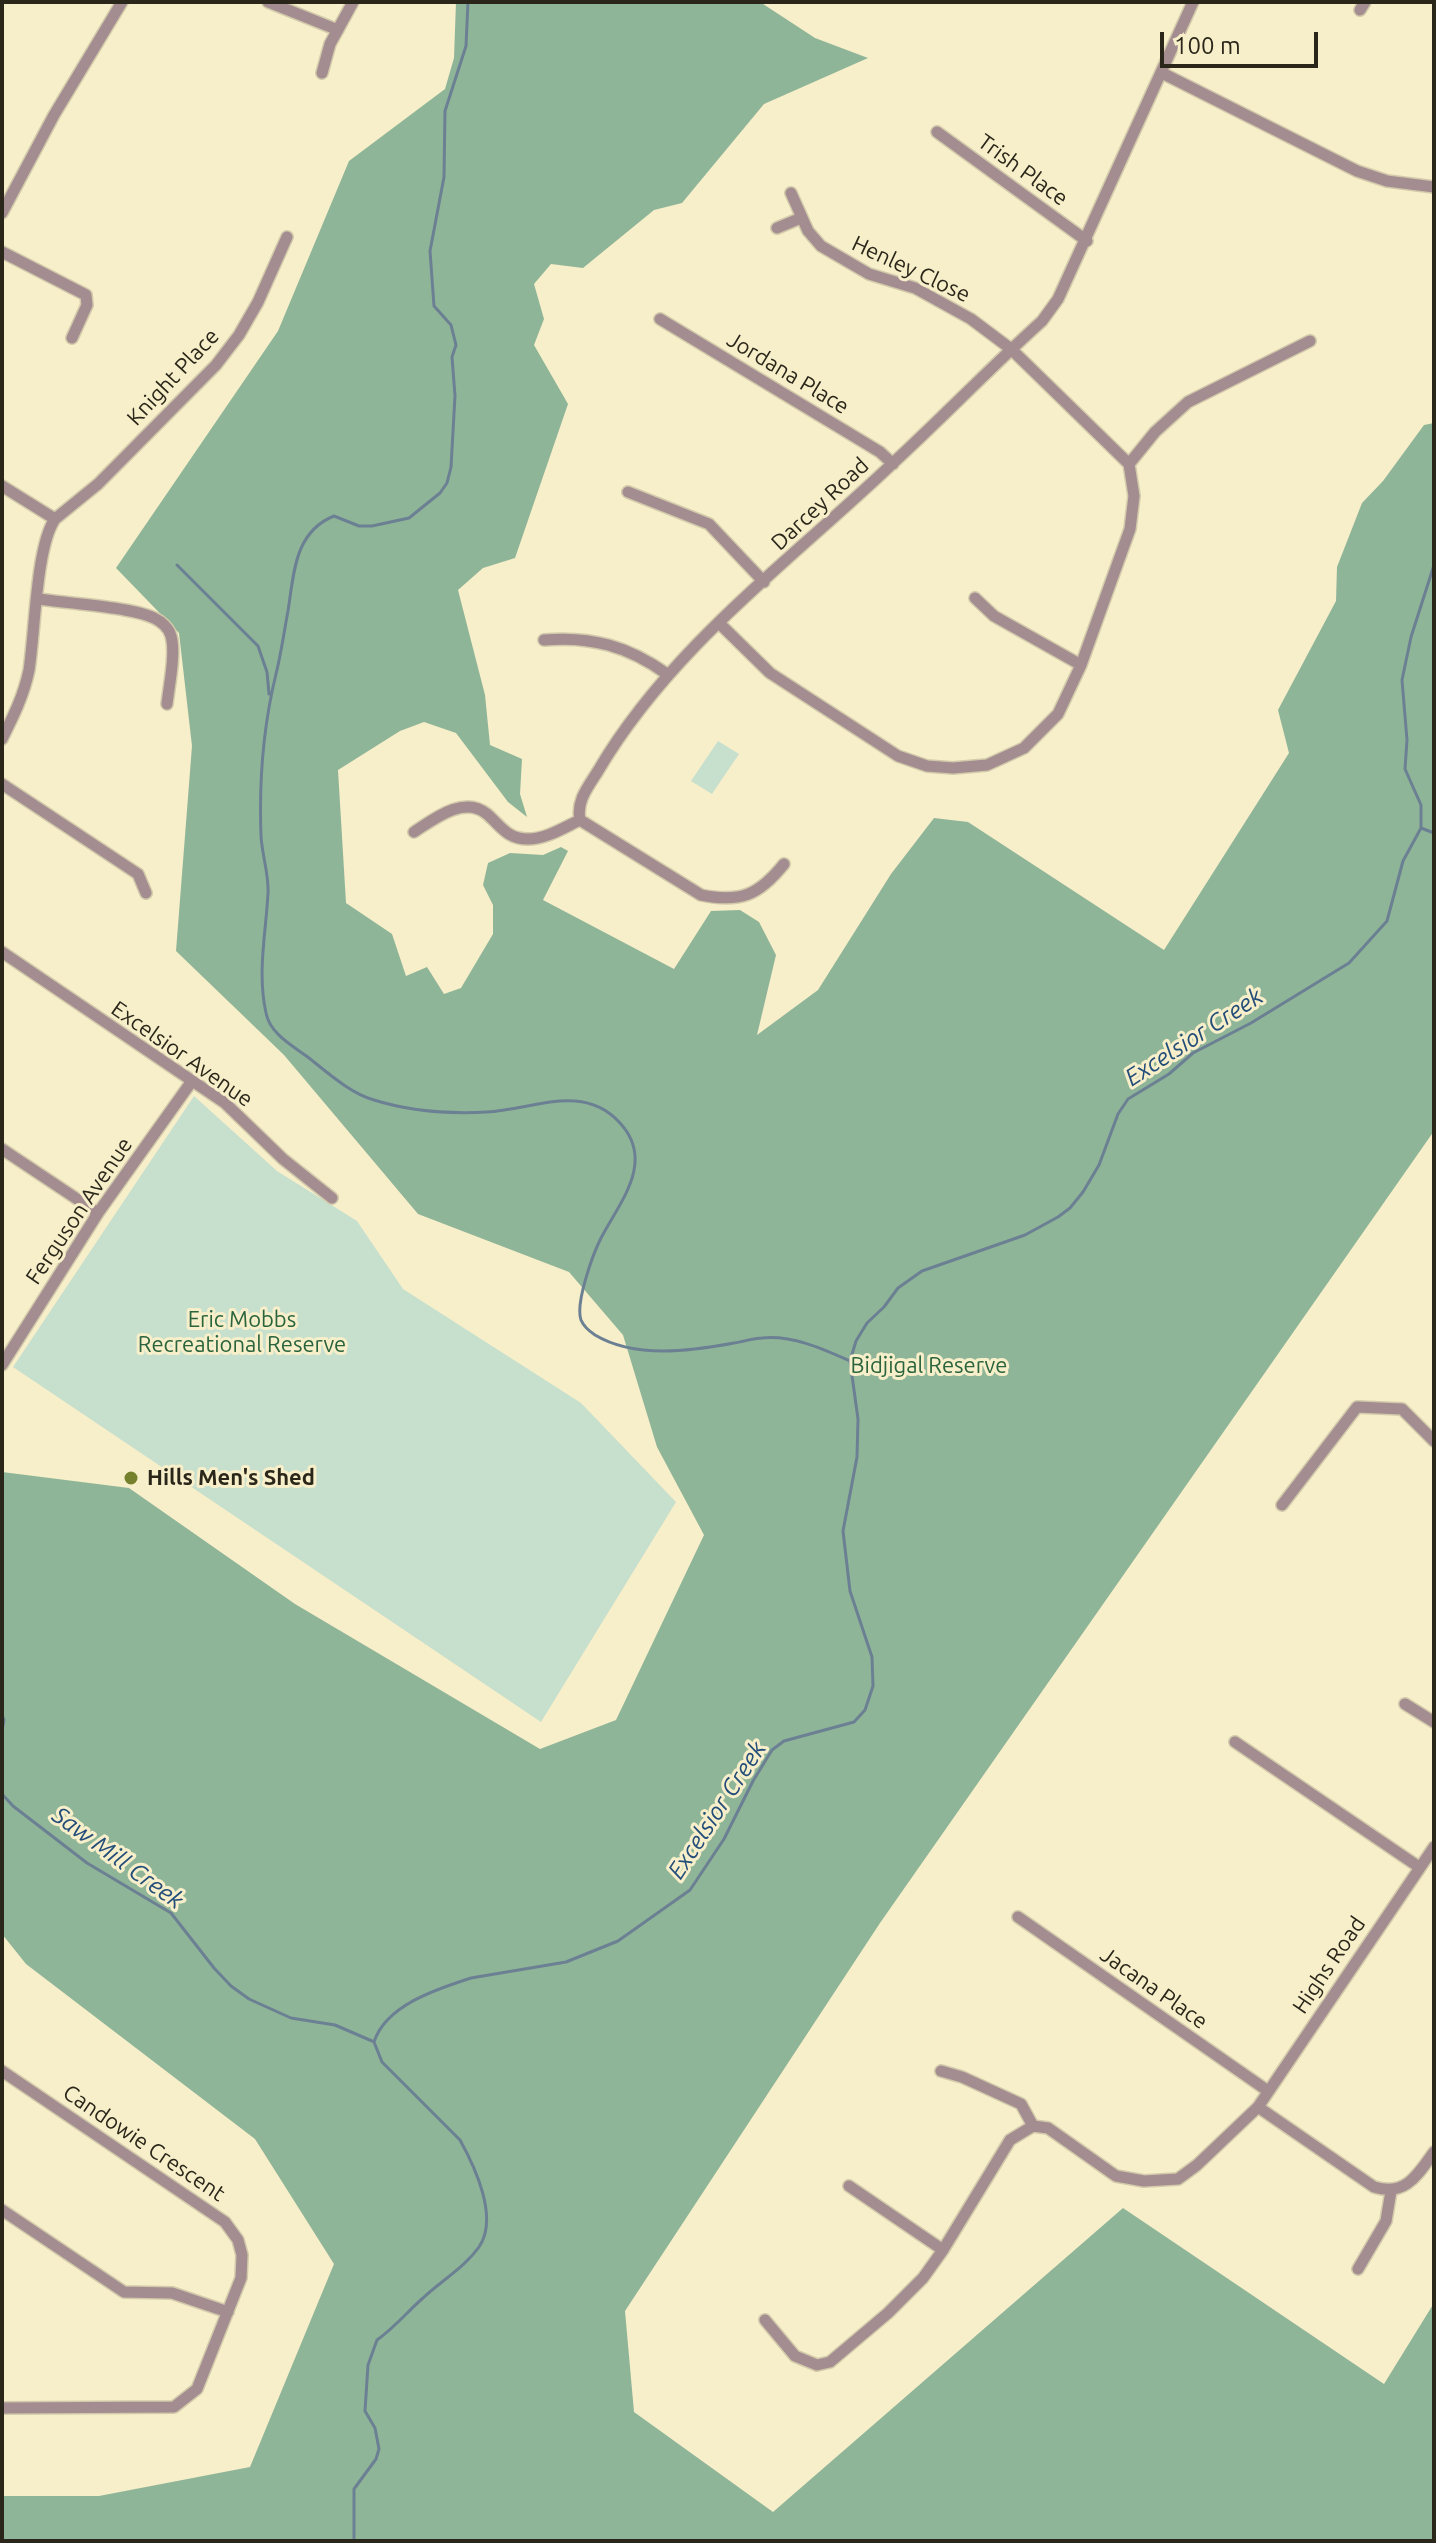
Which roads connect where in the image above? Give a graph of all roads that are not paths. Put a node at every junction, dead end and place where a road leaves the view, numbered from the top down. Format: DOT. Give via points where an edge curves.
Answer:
graph roads {
  1 [pos="122,2"];
  2 [pos="268,2"];
  3 [pos="353,2"];
  4 [pos="1193,2"];
  5 [pos="338,30"];
  6 [pos="322,73"];
  7 [pos="1162,73"];
  8 [pos="937,132"];
  9 [pos="1434,187"];
  10 [pos="791,193"];
  11 [pos="2,213"];
  12 [pos="801,218"];
  13 [pos="777,228"];
  14 [pos="287,237"];
  15 [pos="1087,241"];
  16 [pos="2,252"];
  17 [pos="660,319"];
  18 [pos="72,338"];
  19 [pos="1310,341"];
  20 [pos="1011,349"];
  21 [pos="893,464"];
  22 [pos="1129,464"];
  23 [pos="2,486"];
  24 [pos="628,492"];
  25 [pos="55,519"];
  26 [pos="764,582"];
  27 [pos="975,598"];
  28 [pos="38,599"];
  29 [pos="719,623"];
  30 [pos="544,640"];
  31 [pos="1081,665"];
  32 [pos="667,674"];
  33 [pos="167,704"];
  34 [pos="2,739"];
  35 [pos="2,784"];
  36 [pos="580,820"];
  37 [pos="414,832"];
  38 [pos="784,864"];
  39 [pos="146,893"];
  40 [pos="2,952"];
  41 [pos="192,1081"];
  42 [pos="2,1149"];
  43 [pos="332,1198"];
  44 [pos="98,1213"];
  45 [pos="2,1365"];
  46 [pos="1434,1441"];
  47 [pos="1282,1505"];
  48 [pos="1405,1704"];
  49 [pos="1434,1722"];
  50 [pos="1235,1742"];
  51 [pos="1434,1847"];
  52 [pos="1419,1867"];
  53 [pos="1018,1917"];
  54 [pos="2,2071"];
  55 [pos="941,2071"];
  56 [pos="1268,2091"];
  57 [pos="1258,2107"];
  58 [pos="1033,2126"];
  59 [pos="1434,2152"];
  60 [pos="849,2186"];
  61 [pos="1391,2191"];
  62 [pos="2,2210"];
  63 [pos="943,2250"];
  64 [pos="1358,2269"];
  65 [pos="228,2312"];
  66 [pos="765,2320"];
  67 [pos="2,2408"];
  1 -- 11 [label="street"];
  2 -- 5 [label="street"];
  3 -- 5 [label="street"];
  4 -- 7 [label="street, Darcey Road"];
  5 -- 6 [label="street"];
  7 -- 9 [label="street" via="1357,171 1397,184"];
  7 -- 15 [label="street, Darcey Road"];
  8 -- 15 [label="street, Trish Place"];
  10 -- 12 [label="street, Henley Close"];
  12 -- 13 [label="street"];
  12 -- 20 [label="street, Henley Close" via="829,252 869,274 915,288"];
  14 -- 25 [label="street, Knight Place" via="258,302 216,365 98,484"];
  15 -- 20 [label="street, Darcey Road" via="1058,299"];
  16 -- 18 [label="street" via="86,295 87,305"];
  17 -- 21 [label="street, Jordana Place"];
  19 -- 22 [label="street" via="1188,402"];
  20 -- 21 [label="street, Darcey Road"];
  20 -- 22 [label="street, Henley Close"];
  21 -- 26 [label="street, Darcey Road"];
  22 -- 31 [label="street" via="1134,496 1130,529"];
  23 -- 25 [label="street"];
  24 -- 26 [label="street" via="709,524"];
  25 -- 28 [label="street" via="47,535"];
  26 -- 29 [label="street, Darcey Road"];
  27 -- 31 [label="street" via="994,616"];
  28 -- 33 [label="street" via="135,613 164,624 172,647"];
  28 -- 34 [label="street" via="24,691"];
  29 -- 31 [label="street" via="770,673 898,756 927,766 987,765 1024,748 1058,714"];
  29 -- 32 [label="street, Darcey Road"];
  30 -- 32 [label="street" via="602,643 642,656"];
  32 -- 36 [label="street, Darcey Road" via="611,748 581,799"];
  35 -- 39 [label="street" via="138,874"];
  36 -- 37 [label="street" via="544,837 526,839 509,835 486,813 456,808"];
  36 -- 38 [label="street" via="701,895 750,895"];
  40 -- 41 [label="street, Excelsior Avenue"];
  41 -- 43 [label="street, Excelsior Avenue" via="225,1103"];
  41 -- 44 [label="street, Ferguson Avenue"];
  42 -- 44 [label="street"];
  44 -- 45 [label="street, Ferguson Avenue"];
  46 -- 47 [label="street" via="1402,1409 1357,1407"];
  48 -- 49 [label="street"];
  50 -- 52 [label="street"];
  51 -- 52 [label="street, Highs Road"];
  52 -- 56 [label="street, Highs Road"];
  53 -- 56 [label="street, Jacana Place"];
  54 -- 65 [label="street, Candowie Crescent" via="225,2222 242,2255 241,2278"];
  55 -- 58 [label="street" via="1021,2104"];
  56 -- 57 [label="street, Highs Road"];
  57 -- 58 [label="street, Highs Road" via="1178,2179 1116,2176 1048,2128"];
  57 -- 61 [label="street" via="1374,2187"];
  58 -- 63 [label="street" via="1010,2140"];
  59 -- 61 [label="street" via="1414,2180"];
  60 -- 63 [label="street"];
  61 -- 64 [label="street" via="1386,2221"];
  62 -- 65 [label="street" via="124,2292 172,2293"];
  63 -- 66 [label="street" via="888,2313 830,2362 817,2365 795,2356"];
  65 -- 67 [label="street, Candowie Crescent" via="197,2389 174,2407"];
}
